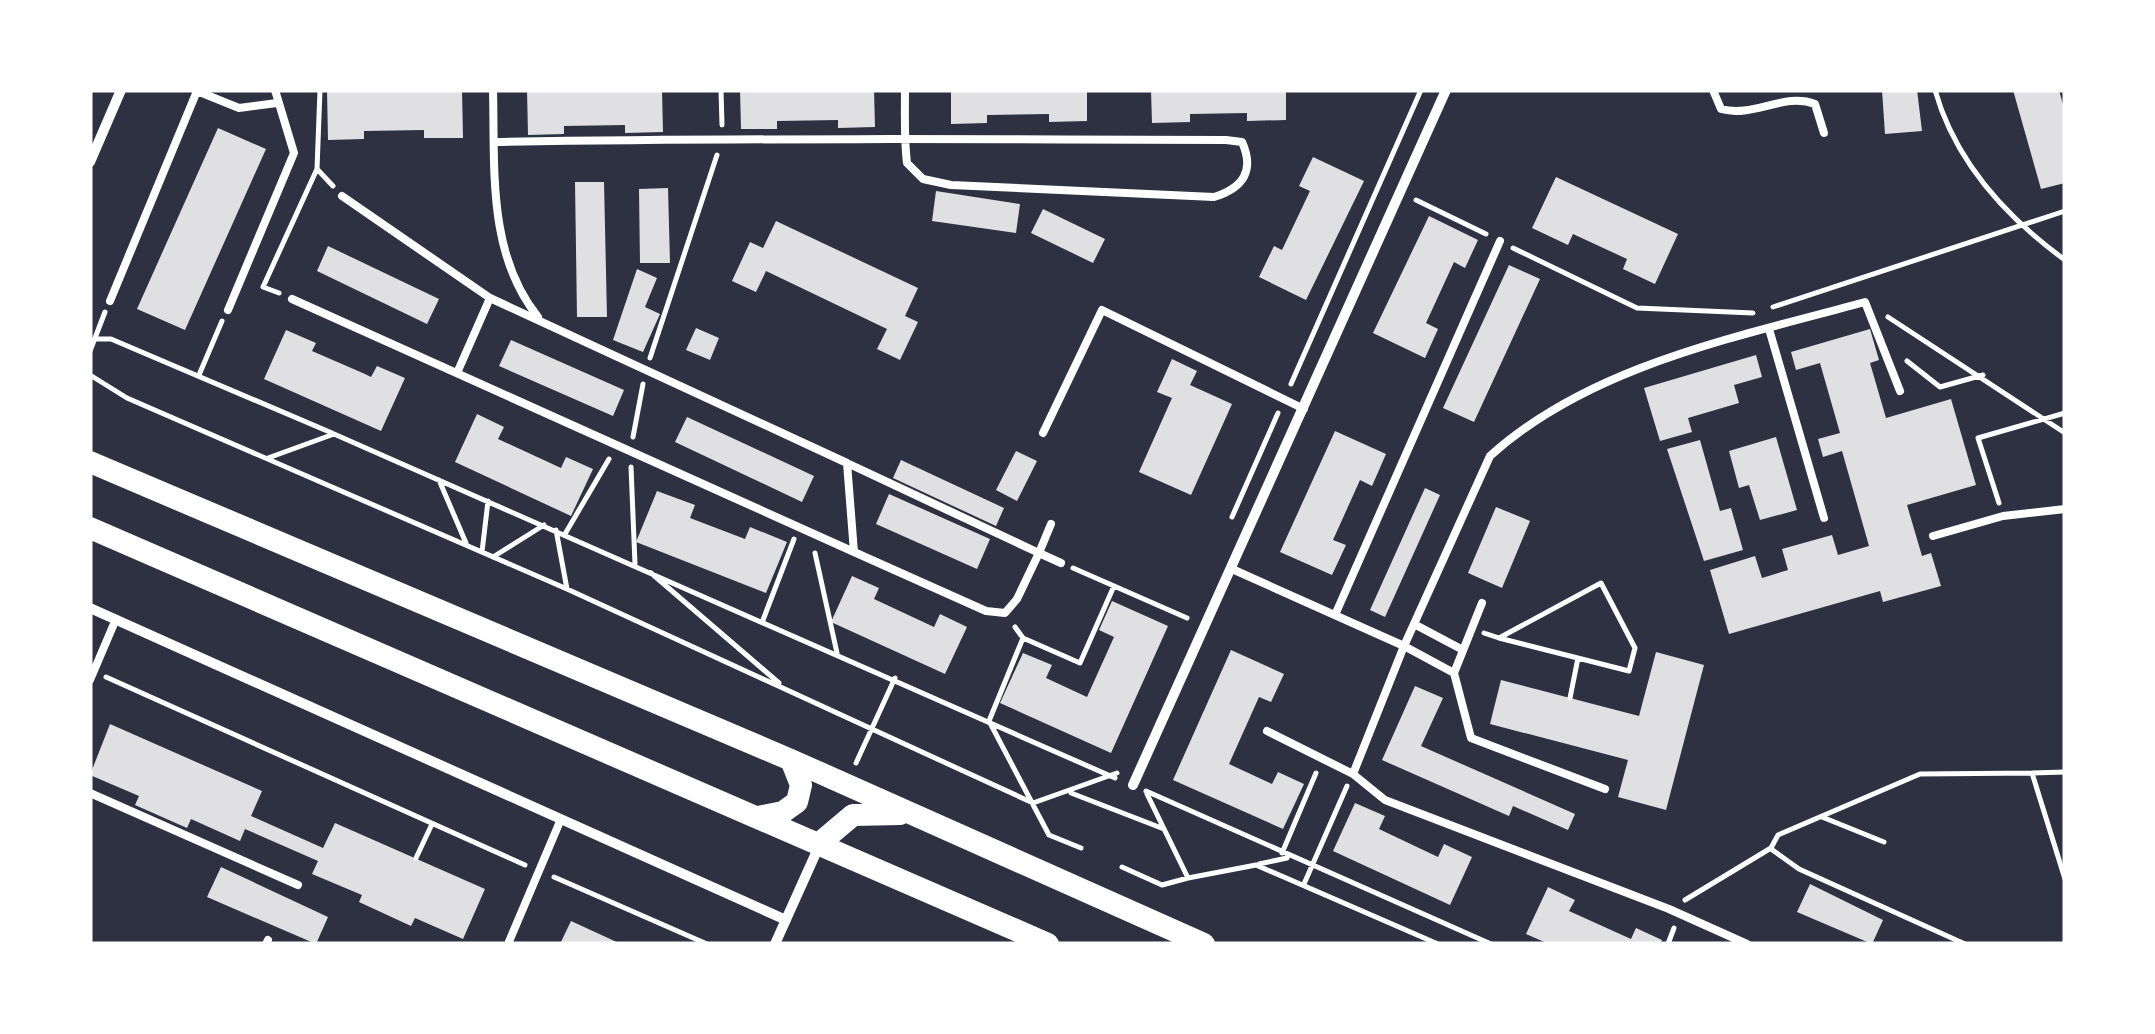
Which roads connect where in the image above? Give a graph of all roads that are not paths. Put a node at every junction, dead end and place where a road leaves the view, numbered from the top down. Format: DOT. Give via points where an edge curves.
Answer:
graph roads {
  1 [pos="121,90"];
  2 [pos="275,90"];
  3 [pos="493,90"];
  4 [pos="905,90"];
  5 [pos="1446,90"];
  6 [pos="1713,90"];
  7 [pos="277,102"];
  8 [pos="1824,132"];
  9 [pos="905,139"];
  10 [pos="494,142"];
  11 [pos="91,159"];
  12 [pos="342,196"];
  13 [pos="1500,241"];
  14 [pos="490,298"];
  15 [pos="292,299"];
  16 [pos="110,300"];
  17 [pos="228,310"];
  18 [pos="540,321"];
  19 [pos="1769,328"];
  20 [pos="456,373"];
  21 [pos="1900,391"];
  22 [pos="1304,408"];
  23 [pos="1043,432"];
  24 [pos="90,462"];
  25 [pos="847,463"];
  26 [pos="2065,509"];
  27 [pos="1824,518"];
  28 [pos="1051,524"];
  29 [pos="90,528"];
  30 [pos="1934,536"];
  31 [pos="854,552"];
  32 [pos="1039,553"];
  33 [pos="1061,563"];
  34 [pos="1232,569"];
  35 [pos="1482,603"];
  36 [pos="90,608"];
  37 [pos="1335,615"];
  38 [pos="116,619"];
  39 [pos="1414,624"];
  40 [pos="1404,646"];
  41 [pos="1463,650"];
  42 [pos="1454,673"];
  43 [pos="92,676"];
  44 [pos="1268,731"];
  45 [pos="791,760"];
  46 [pos="1352,774"];
  47 [pos="1133,786"];
  48 [pos="1605,789"];
  49 [pos="90,793"];
  50 [pos="914,814"];
  51 [pos="758,817"];
  52 [pos="561,819"];
  53 [pos="821,842"];
  54 [pos="298,886"];
  55 [pos="786,920"];
  56 [pos="508,944"];
  57 [pos="776,944"];
  58 [pos="1048,944"];
  59 [pos="1204,944"];
  60 [pos="1747,944"];
  1 -- 11 [label="street"];
  2 -- 7 [label="lane"];
  3 -- 10 [label="lane"];
  4 -- 9 [label="lane"];
  5 -- 22 [label="street"];
  6 -- 8 [label="lane" via="1721,109 1739,114 1800,98 1815,104"];
  7 -- 16 [label="lane" via="239,108 197,91"];
  7 -- 17 [label="lane" via="294,153"];
  9 -- 9 [label="lane" via="913,172 951,185 1214,197 1245,178 1250,160 1242,142 1226,140"];
  9 -- 10 [label="lane"];
  10 -- 18 [label="lane" via="500,234 524,300"];
  12 -- 14 [label="lane"];
  13 -- 37 [label="lane"];
  14 -- 18 [label="lane"];
  14 -- 20 [label="lane"];
  15 -- 20 [label="lane"];
  18 -- 25 [label="lane"];
  19 -- 21 [label="lane" via="1865,302"];
  19 -- 27 [label="lane"];
  19 -- 39 [label="lane" via="1645,363 1510,438 1490,456"];
  20 -- 31 [label="lane"];
  22 -- 23 [label="lane" via="1102,310"];
  22 -- 34 [label="street"];
  24 -- 45 [label="main road"];
  25 -- 31 [label="lane"];
  25 -- 32 [label="lane"];
  26 -- 30 [label="lane" via="2003,516"];
  28 -- 32 [label="lane"];
  29 -- 51 [label="main road"];
  31 -- 32 [label="lane" via="1004,613 1018,599"];
  32 -- 33 [label="lane"];
  34 -- 37 [label="lane"];
  34 -- 47 [label="street"];
  35 -- 41 [label="lane"];
  36 -- 38 [label="street"];
  37 -- 40 [label="lane"];
  38 -- 43 [label="lane"];
  38 -- 52 [label="street"];
  39 -- 40 [label="lane"];
  39 -- 41 [label="lane"];
  40 -- 42 [label="lane"];
  40 -- 46 [label="lane"];
  41 -- 42 [label="lane"];
  42 -- 48 [label="lane" via="1472,738"];
  44 -- 46 [label="lane"];
  45 -- 50 [label="main road"];
  45 -- 51 [label="main road" via="801,785 797,802"];
  46 -- 60 [label="lane" via="1385,800"];
  49 -- 54 [label="lane"];
  50 -- 53 [label="main road" via="853,815"];
  50 -- 59 [label="main road"];
  51 -- 53 [label="main road"];
  52 -- 55 [label="street"];
  52 -- 56 [label="lane"];
  53 -- 55 [label="street"];
  53 -- 58 [label="main road"];
  55 -- 57 [label="street"];
}
